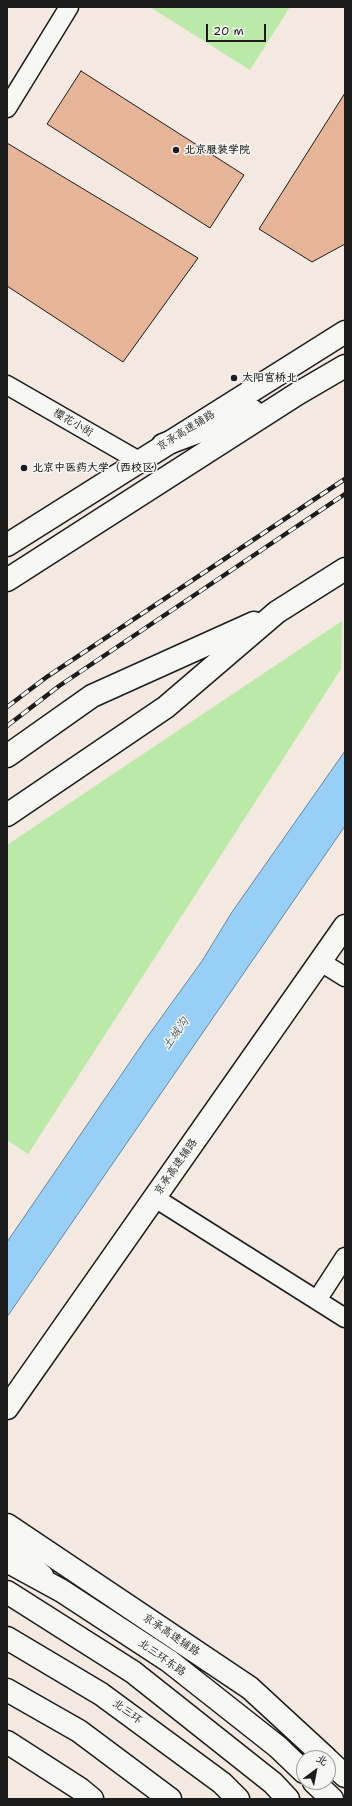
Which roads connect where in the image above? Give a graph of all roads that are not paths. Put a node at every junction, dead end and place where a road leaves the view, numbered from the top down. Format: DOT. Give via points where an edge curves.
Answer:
graph roads {
  1 [pos="69,7"];
  2 [pos="7,108"];
  3 [pos="345,332"];
  4 [pos="345,366"];
  5 [pos="7,385"];
  6 [pos="297,394"];
  7 [pos="163,445"];
  8 [pos="139,461"];
  9 [pos="7,546"];
  10 [pos="48,553"];
  11 [pos="345,569"];
  12 [pos="7,580"];
  13 [pos="7,588"];
  14 [pos="277,612"];
  15 [pos="7,756"];
  16 [pos="9,814"];
  17 [pos="345,926"];
  18 [pos="321,962"];
  19 [pos="345,977"];
  20 [pos="155,1198"];
  21 [pos="345,1257"];
  22 [pos="317,1300"];
  23 [pos="345,1318"];
  24 [pos="7,1408"];
  25 [pos="7,1525"];
  26 [pos="7,1542"];
  27 [pos="7,1561"];
  28 [pos="62,1591"];
  29 [pos="7,1592"];
  30 [pos="7,1638"];
  31 [pos="7,1690"];
  32 [pos="7,1742"];
  33 [pos="317,1750"];
  34 [pos="296,1764"];
  35 [pos="336,1768"];
  36 [pos="345,1776"];
  37 [pos="322,1790"];
  38 [pos="92,1799"];
  39 [pos="170,1799"];
  40 [pos="238,1799"];
  41 [pos="288,1799"];
  42 [pos="332,1799"];
  1 -- 2 [label="street"];
  3 -- 7 [label="main road, 京承高速辅路"];
  4 -- 6 [label="main road"];
  5 -- 8 [label="street, 樱花小街"];
  6 -- 7 [label="main road"];
  6 -- 10 [label="main road"];
  7 -- 8 [label="main road, 京承高速辅路"];
  8 -- 9 [label="main road, 京承高速辅路"];
  10 -- 12 [label="main road"];
  10 -- 13 [label="main road"];
  11 -- 14 [label="main road"];
  14 -- 15 [label="main road" via="92,696"];
  14 -- 16 [label="main road" via="166,707"];
  17 -- 18 [label="main road, 京承高速辅路"];
  18 -- 19 [label="street"];
  18 -- 20 [label="main road, 京承高速辅路"];
  20 -- 22 [label="street"];
  20 -- 24 [label="main road, 京承高速辅路"];
  21 -- 22 [label="street"];
  22 -- 23 [label="street"];
  25 -- 33 [label="main road, 京承高速辅路" via="250,1688"];
  26 -- 28 [label="street"];
  27 -- 28 [label="main road, 北三环东路"];
  28 -- 34 [label="main road, 北三环东路" via="169,1661 278,1747"];
  29 -- 41 [label="main road" via="133,1672 273,1783"];
  30 -- 40 [label="main road, 北三环" via="102,1694 222,1783"];
  31 -- 39 [label="main road" via="79,1731"];
  32 -- 38 [label="main road"];
  35 -- 36 [label="main road, 京承高速辅路"];
  37 -- 42 [label="main road"];
}
